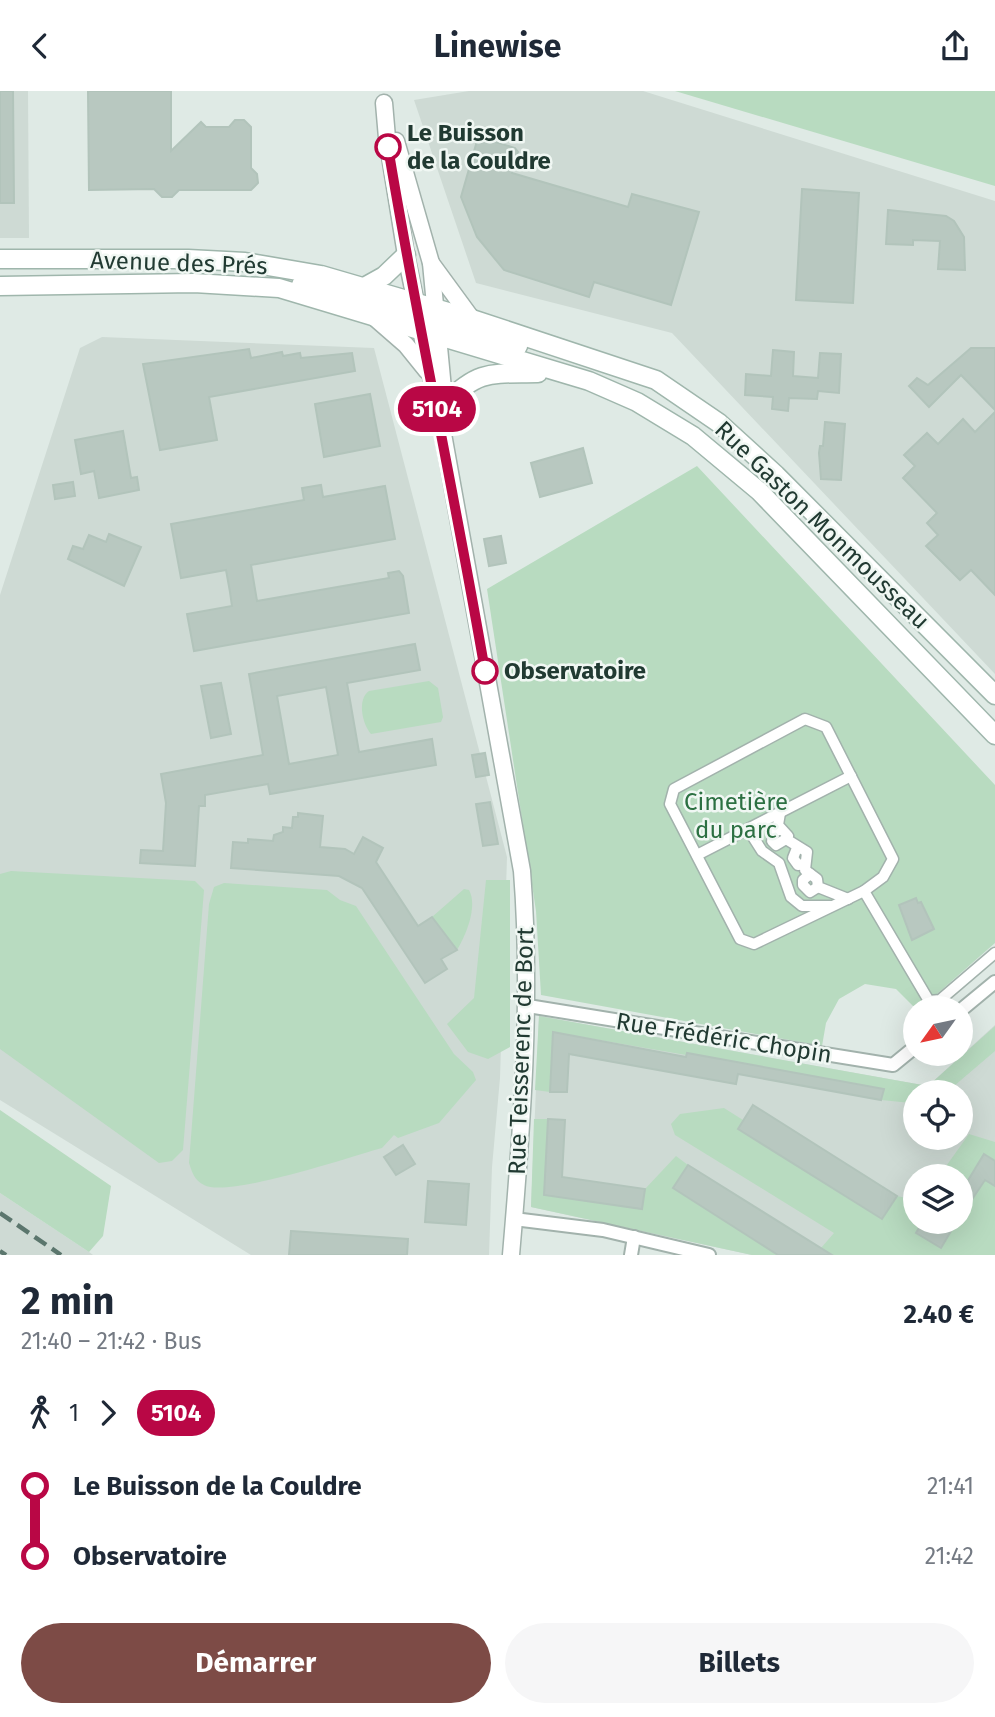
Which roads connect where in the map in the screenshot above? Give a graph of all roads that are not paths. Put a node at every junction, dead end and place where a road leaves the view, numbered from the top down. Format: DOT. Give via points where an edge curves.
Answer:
graph roads {
  1 [pos="383,97"];
  2 [pos="406,255"];
  3 [pos="0,259"];
  4 [pos="430,263"];
  5 [pos="0,286"];
  6 [pos="366,286"];
  7 [pos="279,288"];
  8 [pos="375,318"];
  9 [pos="472,319"];
  10 [pos="428,321"];
  11 [pos="566,349"];
  12 [pos="429,373"];
  13 [pos="555,373"];
  14 [pos="446,403"];
  15 [pos="443,433"];
  16 [pos="995,695"];
  17 [pos="995,735"];
  18 [pos="851,776"];
  19 [pos="780,813"];
  20 [pos="748,829"];
  21 [pos="697,855"];
  22 [pos="864,891"];
  23 [pos="848,899"];
  24 [pos="834,906"];
  25 [pos="995,953"];
  26 [pos="995,982"];
  27 [pos="973,1000"];
  28 [pos="527,1006"];
  29 [pos="903,1057"];
  30 [pos="514,1219"];
  31 [pos="634,1237"];
  32 [pos="511,1255"];
  33 [pos="631,1255"];
  34 [pos="709,1255"];
  1 -- 2 [label="street"];
  1 -- 4 [label="street"];
  2 -- 6 [label="main road"];
  2 -- 10 [label="street"];
  3 -- 6 [label="main road, Avenue des Prés" via="245,262"];
  4 -- 9 [label="street"];
  4 -- 10 [label="street"];
  5 -- 7 [label="main road, Avenue des Prés" via="194,283"];
  6 -- 10 [label="main road, Avenue des Prés"];
  7 -- 8 [label="main road, Avenue des Prés"];
  7 -- 10 [label="main road" via="285,282 332,291"];
  8 -- 10 [label="main road, Avenue des Prés"];
  8 -- 12 [label="street"];
  9 -- 10 [label="main road, Rue Gaston Monmousseau"];
  9 -- 11 [label="main road, Rue Gaston Monmousseau"];
  10 -- 11 [label="main road" via="557,357"];
  10 -- 12 [label="street, Rue Teisserenc de Bort"];
  10 -- 13 [label="main road"];
  10 -- 14 [label="street, Rue Teisserenc de Bort"];
  11 -- 16 [label="main road, Rue Gaston Monmousseau" via="656,380 719,423 786,484"];
  12 -- 15 [label="street, Rue Teisserenc de Bort"];
  13 -- 14 [label="main road" via="484,374"];
  13 -- 17 [label="main road, Rue Gaston Monmousseau" via="589,381 637,402 693,436 759,491"];
  14 -- 15 [label="street, Rue Teisserenc de Bort"];
  15 -- 28 [label="street, Rue Teisserenc de Bort" via="522,871"];
  18 -- 19 [label="street"];
  18 -- 21 [label="street" via="827,727 805,719 674,789 670,804"];
  18 -- 22 [label="street" via="893,859 883,877"];
  19 -- 20 [label="street"];
  19 -- 23 [label="street" via="783,835 797,848 793,858 810,874 803,885 810,892 818,887"];
  20 -- 21 [label="street"];
  20 -- 24 [label="street" via="762,851 783,869 791,897 802,906"];
  21 -- 24 [label="street" via="740,939 754,944"];
  22 -- 23 [label="street"];
  22 -- 25 [label="street" via="929,1001 940,1000"];
  23 -- 24 [label="street"];
  26 -- 27 [label="street"];
  28 -- 29 [label="street, Rue Frédéric Chopin" via="893,1065"];
  28 -- 30 [label="street, Rue Teisserenc de Bort"];
  30 -- 31 [label="street"];
  30 -- 32 [label="street, Rue Teisserenc de Bort"];
  31 -- 33 [label="street"];
  31 -- 34 [label="street"];
}
